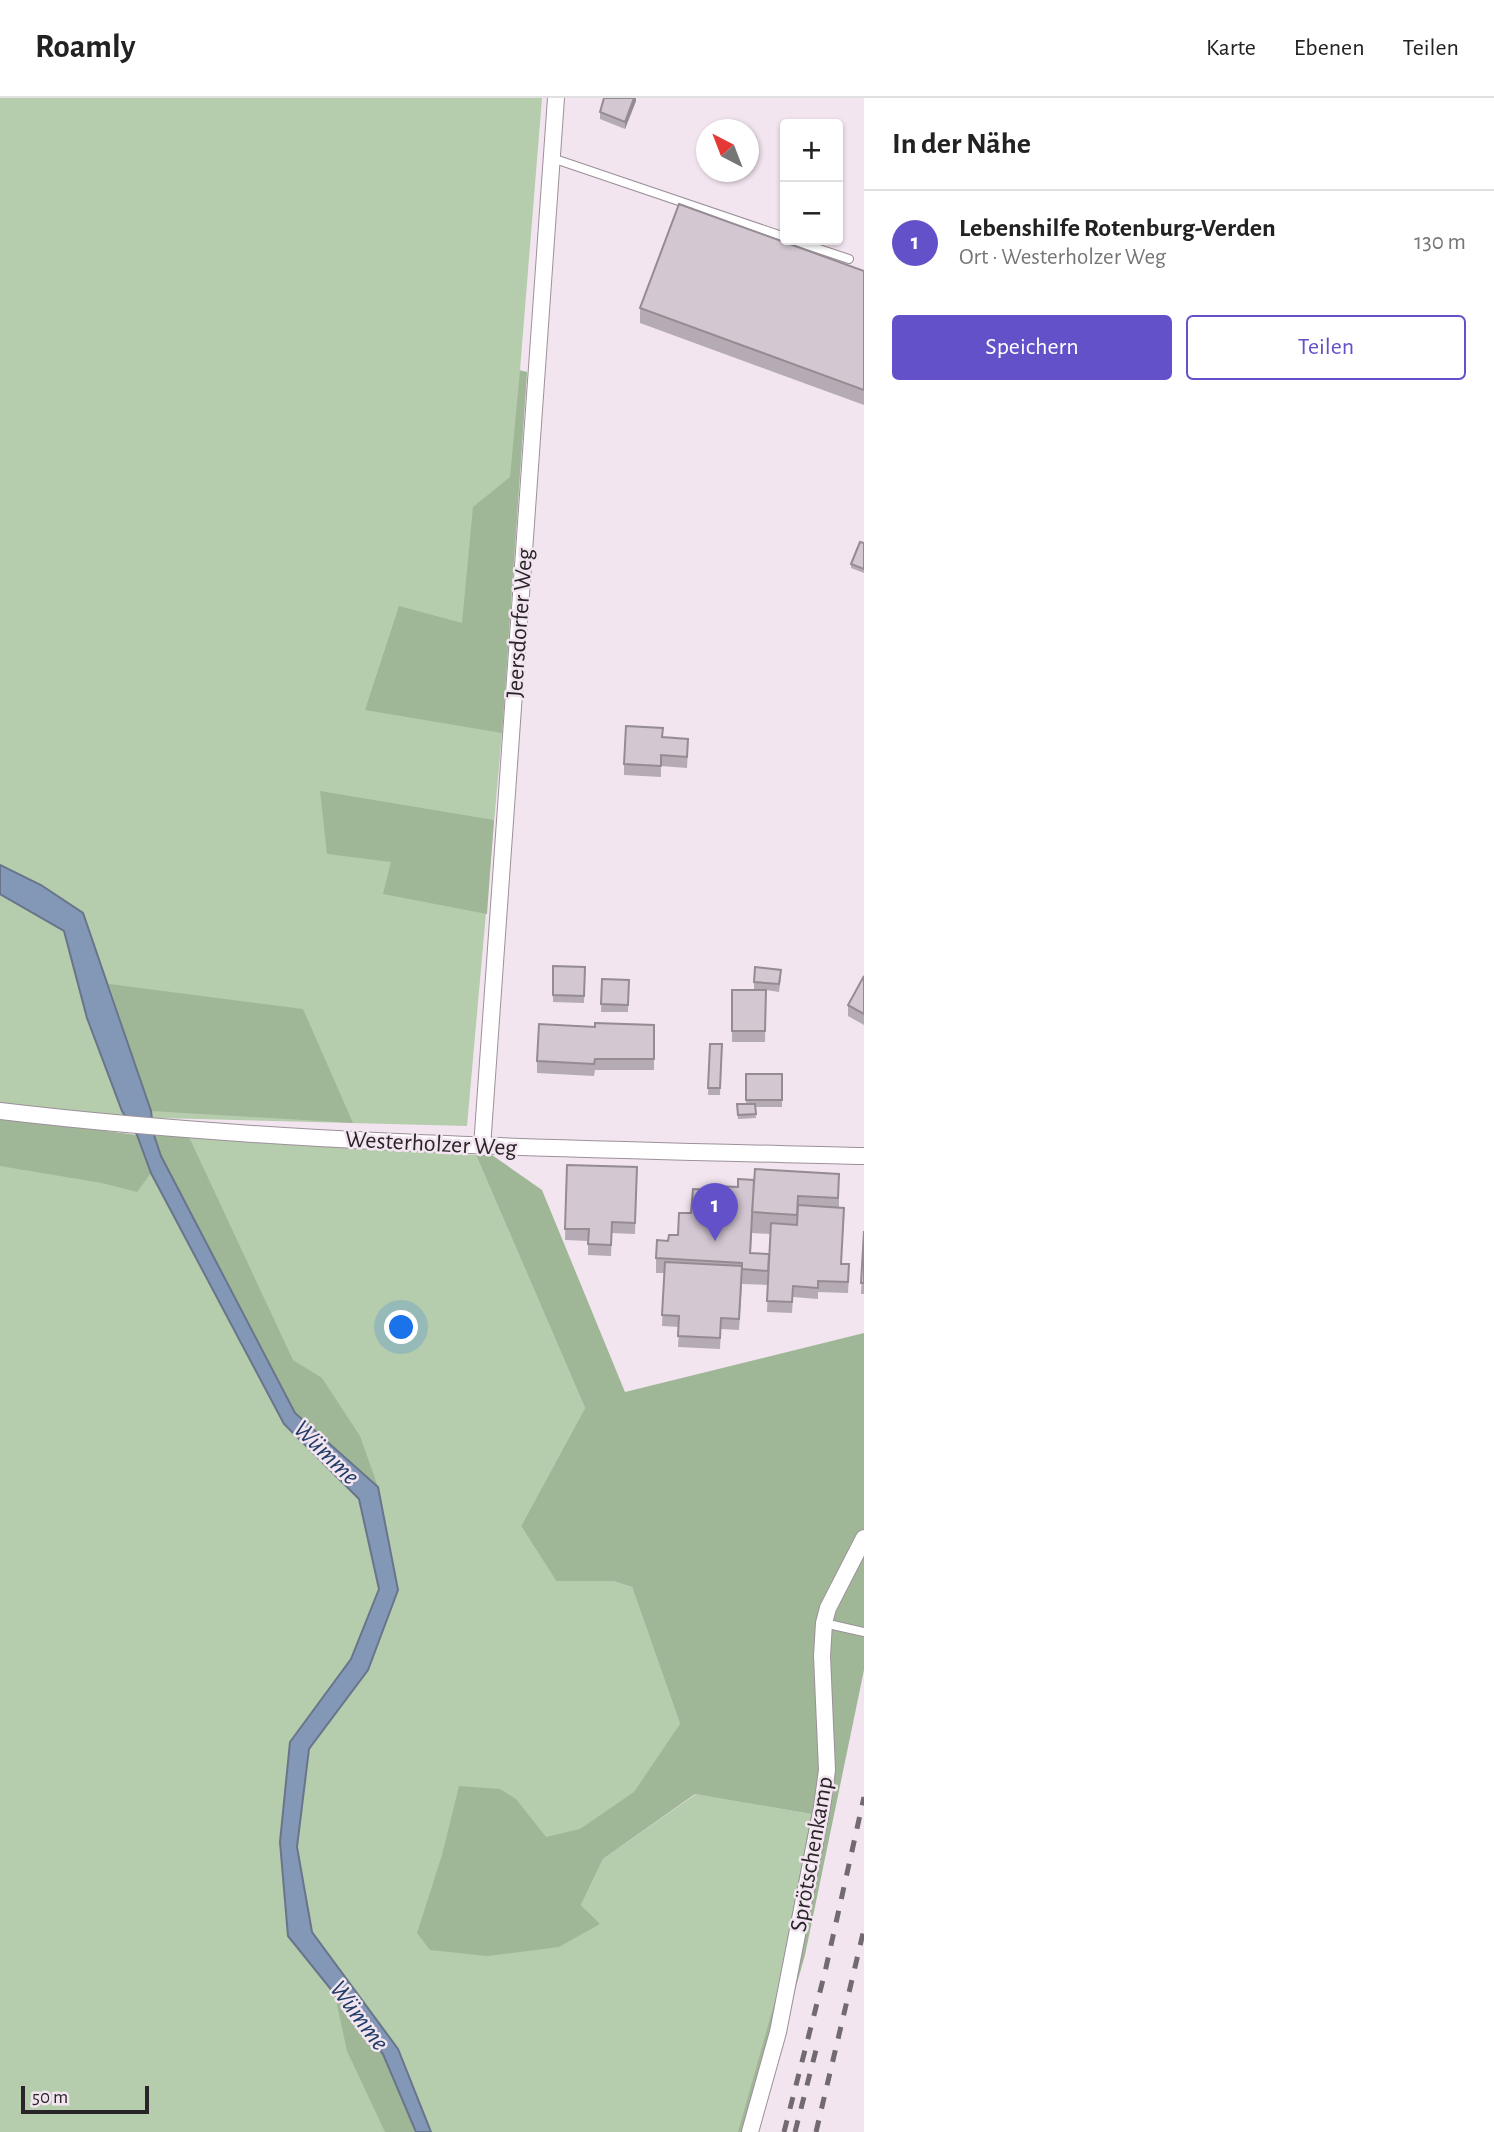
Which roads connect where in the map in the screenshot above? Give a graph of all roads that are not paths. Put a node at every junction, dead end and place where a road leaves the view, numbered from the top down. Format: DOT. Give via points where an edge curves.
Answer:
graph roads {
  1 [pos="556,98"];
  2 [pos="552,158"];
  3 [pos="780,235"];
  4 [pos="807,245"];
  5 [pos="849,259"];
  6 [pos="0,1111"];
  7 [pos="482,1147"];
  8 [pos="864,1156"];
  9 [pos="864,1538"];
  10 [pos="824,1623"];
  11 [pos="863,1632"];
  12 [pos="750,2132"];
  1 -- 2 [label="street, Jeersdorfer Weg"];
  2 -- 3 [label="lane"];
  2 -- 7 [label="street, Jeersdorfer Weg"];
  4 -- 5 [label="lane"];
  6 -- 7 [label="street, Westerholzer Weg" via="124,1126"];
  7 -- 8 [label="street, Westerholzer Weg"];
  9 -- 10 [label="street, Sprötschenkamp"];
  10 -- 11 [label="lane"];
  10 -- 12 [label="street, Sprötschenkamp" via="827,1770 822,1807 778,2032"];
}
